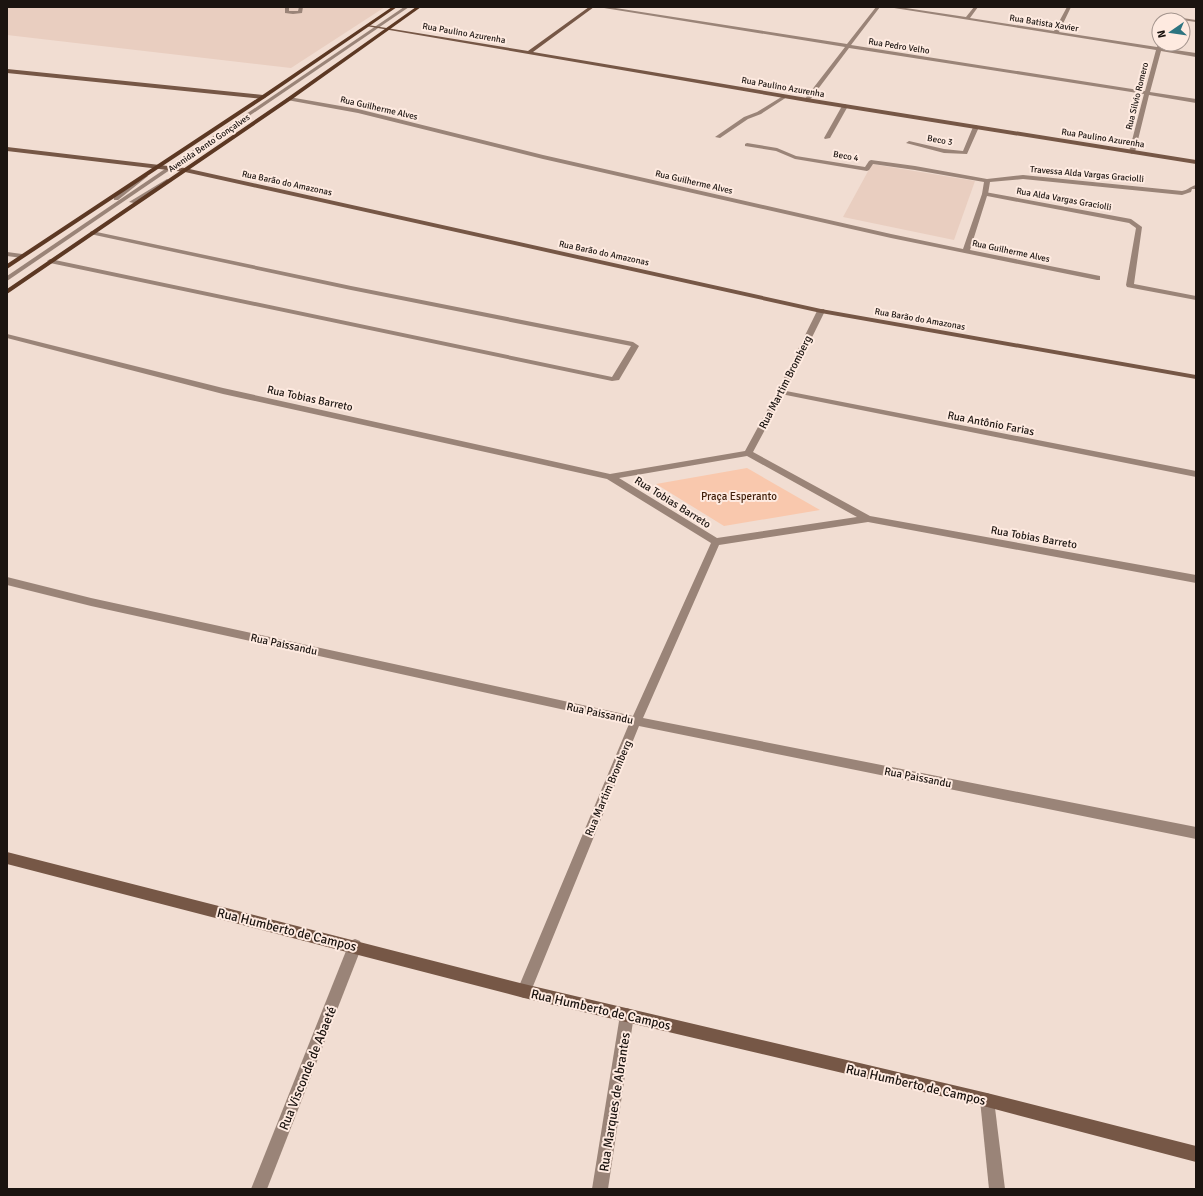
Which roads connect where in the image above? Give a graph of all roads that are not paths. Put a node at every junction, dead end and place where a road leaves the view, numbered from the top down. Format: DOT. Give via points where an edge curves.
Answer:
graph roads {
  1 [pos="288,7"];
  2 [pos="303,7"];
  3 [pos="395,7"];
  4 [pos="402,7"];
  5 [pos="407,7"];
  6 [pos="411,7"];
  7 [pos="419,7"];
  8 [pos="592,7"];
  9 [pos="600,7"];
  10 [pos="878,7"];
  11 [pos="890,7"];
  12 [pos="976,7"];
  13 [pos="1069,7"];
  14 [pos="967,19"];
  15 [pos="368,26"];
  16 [pos="378,27"];
  17 [pos="388,29"];
  18 [pos="1056,33"];
  19 [pos="1151,45"];
  20 [pos="847,47"];
  21 [pos="1158,52"];
  22 [pos="1184,52"];
  23 [pos="529,53"];
  24 [pos="1196,55"];
  25 [pos="7,71"];
  26 [pos="1148,93"];
  27 [pos="785,96"];
  28 [pos="264,97"];
  29 [pos="289,99"];
  30 [pos="807,100"];
  31 [pos="1196,101"];
  32 [pos="845,106"];
  33 [pos="976,127"];
  34 [pos="718,137"];
  35 [pos="827,138"];
  36 [pos="909,143"];
  37 [pos="747,145"];
  38 [pos="7,149"];
  39 [pos="1132,152"];
  40 [pos="1196,162"];
  41 [pos="158,166"];
  42 [pos="172,168"];
  43 [pos="185,170"];
  44 [pos="987,181"];
  45 [pos="1193,189"];
  46 [pos="985,194"];
  47 [pos="92,233"];
  48 [pos="966,251"];
  49 [pos="45,253"];
  50 [pos="7,254"];
  51 [pos="22,256"];
  52 [pos="50,261"];
  53 [pos="7,267"];
  54 [pos="1097,278"];
  55 [pos="7,279"];
  56 [pos="7,292"];
  57 [pos="1196,298"];
  58 [pos="821,311"];
  59 [pos="7,336"];
  60 [pos="1196,377"];
  61 [pos="781,392"];
  62 [pos="748,453"];
  63 [pos="1196,474"];
  64 [pos="610,477"];
  65 [pos="868,519"];
  66 [pos="716,542"];
  67 [pos="1196,579"];
  68 [pos="7,581"];
  69 [pos="636,721"];
  70 [pos="1196,832"];
  71 [pos="7,858"];
  72 [pos="355,946"];
  73 [pos="524,991"];
  74 [pos="627,1015"];
  75 [pos="986,1100"];
  76 [pos="1196,1154"];
  77 [pos="259,1189"];
  78 [pos="600,1189"];
  79 [pos="997,1189"];
  1 -- 2 [label="lane" via="289,13 300,12"];
  3 -- 15 [label="main road, Avenida Bento Gonçalves"];
  4 -- 15 [label="lane"];
  5 -- 16 [label="lane"];
  6 -- 17 [label="lane"];
  7 -- 17 [label="main road, Avenida Bento Gonçalves"];
  8 -- 23 [label="street"];
  9 -- 20 [label="street, Rua Pedro Velho"];
  10 -- 20 [label="street"];
  11 -- 14 [label="street, Rua Batista Xavier"];
  12 -- 14 [label="street"];
  13 -- 18 [label="street"];
  14 -- 18 [label="street, Rua Batista Xavier"];
  15 -- 16 [label="street, Rua Paulino Azurenha"];
  15 -- 28 [label="main road, Avenida Bento Gonçalves"];
  16 -- 17 [label="street, Rua Paulino Azurenha"];
  16 -- 42 [label="lane"];
  17 -- 23 [label="street, Rua Paulino Azurenha"];
  17 -- 29 [label="main road, Avenida Bento Gonçalves"];
  18 -- 19 [label="street, Rua Batista Xavier"];
  20 -- 26 [label="street, Rua Pedro Velho"];
  20 -- 30 [label="street"];
  21 -- 26 [label="street, Rua Silvio Romero"];
  22 -- 24 [label="street, Rua Batista Xavier"];
  23 -- 27 [label="street, Rua Paulino Azurenha"];
  25 -- 28 [label="street"];
  26 -- 31 [label="street, Rua Pedro Velho"];
  26 -- 39 [label="street, Rua Silvio Romero"];
  27 -- 30 [label="street, Rua Paulino Azurenha"];
  27 -- 34 [label="lane"];
  28 -- 41 [label="main road, Avenida Bento Gonçalves"];
  29 -- 43 [label="main road, Avenida Bento Gonçalves"];
  29 -- 48 [label="street, Rua Guilherme Alves" via="358,111 543,157"];
  30 -- 32 [label="street, Rua Paulino Azurenha"];
  32 -- 33 [label="street, Rua Paulino Azurenha"];
  32 -- 35 [label="lane, Beco 4"];
  33 -- 36 [label="lane, Beco 3" via="965,153"];
  33 -- 39 [label="street, Rua Paulino Azurenha"];
  37 -- 44 [label="lane, Beco 4" via="867,169 870,162"];
  38 -- 41 [label="street, Rua Barão do Amazonas"];
  39 -- 40 [label="street, Rua Paulino Azurenha"];
  41 -- 42 [label="street, Rua Barão do Amazonas"];
  41 -- 49 [label="lane"];
  41 -- 51 [label="main road, Avenida Bento Gonçalves"];
  42 -- 43 [label="street, Rua Barão do Amazonas"];
  42 -- 49 [label="lane"];
  43 -- 47 [label="main road, Avenida Bento Gonçalves"];
  43 -- 49 [label="lane"];
  43 -- 58 [label="street, Rua Barão do Amazonas"];
  44 -- 45 [label="lane, Travessa Alda Vargas Graciolli" via="1023,177 1182,192"];
  44 -- 46 [label="lane"];
  46 -- 48 [label="street"];
  46 -- 57 [label="street, Rua Alda Vargas Graciolli" via="1132,220 1139,227 1130,285"];
  47 -- 52 [label="main road, Avenida Bento Gonçalves"];
  47 -- 52 [label="street" via="635,346 616,378 612,379"];
  48 -- 54 [label="street, Rua Guilherme Alves"];
  49 -- 55 [label="lane"];
  50 -- 51 [label="street"];
  51 -- 53 [label="main road, Avenida Bento Gonçalves"];
  52 -- 56 [label="main road, Avenida Bento Gonçalves"];
  58 -- 60 [label="street, Rua Barão do Amazonas"];
  58 -- 61 [label="street, Rua Martim Bromberg"];
  59 -- 64 [label="street, Rua Tobias Barreto" via="223,391"];
  61 -- 62 [label="street, Rua Martim Bromberg"];
  61 -- 63 [label="lane, Rua Antônio Farias"];
  62 -- 64 [label="street, Rua Tobias Barreto"];
  62 -- 65 [label="street, Rua Tobias Barreto"];
  64 -- 66 [label="street, Rua Tobias Barreto"];
  65 -- 66 [label="street, Rua Tobias Barreto"];
  65 -- 67 [label="street, Rua Tobias Barreto"];
  66 -- 69 [label="street, Rua Martim Bromberg"];
  68 -- 69 [label="street, Rua Paissandu" via="91,602"];
  69 -- 70 [label="street, Rua Paissandu"];
  69 -- 73 [label="street, Rua Martim Bromberg"];
  71 -- 72 [label="street, Rua Humberto de Campos"];
  72 -- 73 [label="street, Rua Humberto de Campos"];
  72 -- 77 [label="street, Rua Visconde de Abaeté"];
  73 -- 74 [label="street, Rua Humberto de Campos"];
  74 -- 75 [label="street, Rua Humberto de Campos"];
  74 -- 78 [label="street, Rua Marques de Abrantes"];
  75 -- 76 [label="street, Rua Humberto de Campos"];
  75 -- 79 [label="street"];
}
